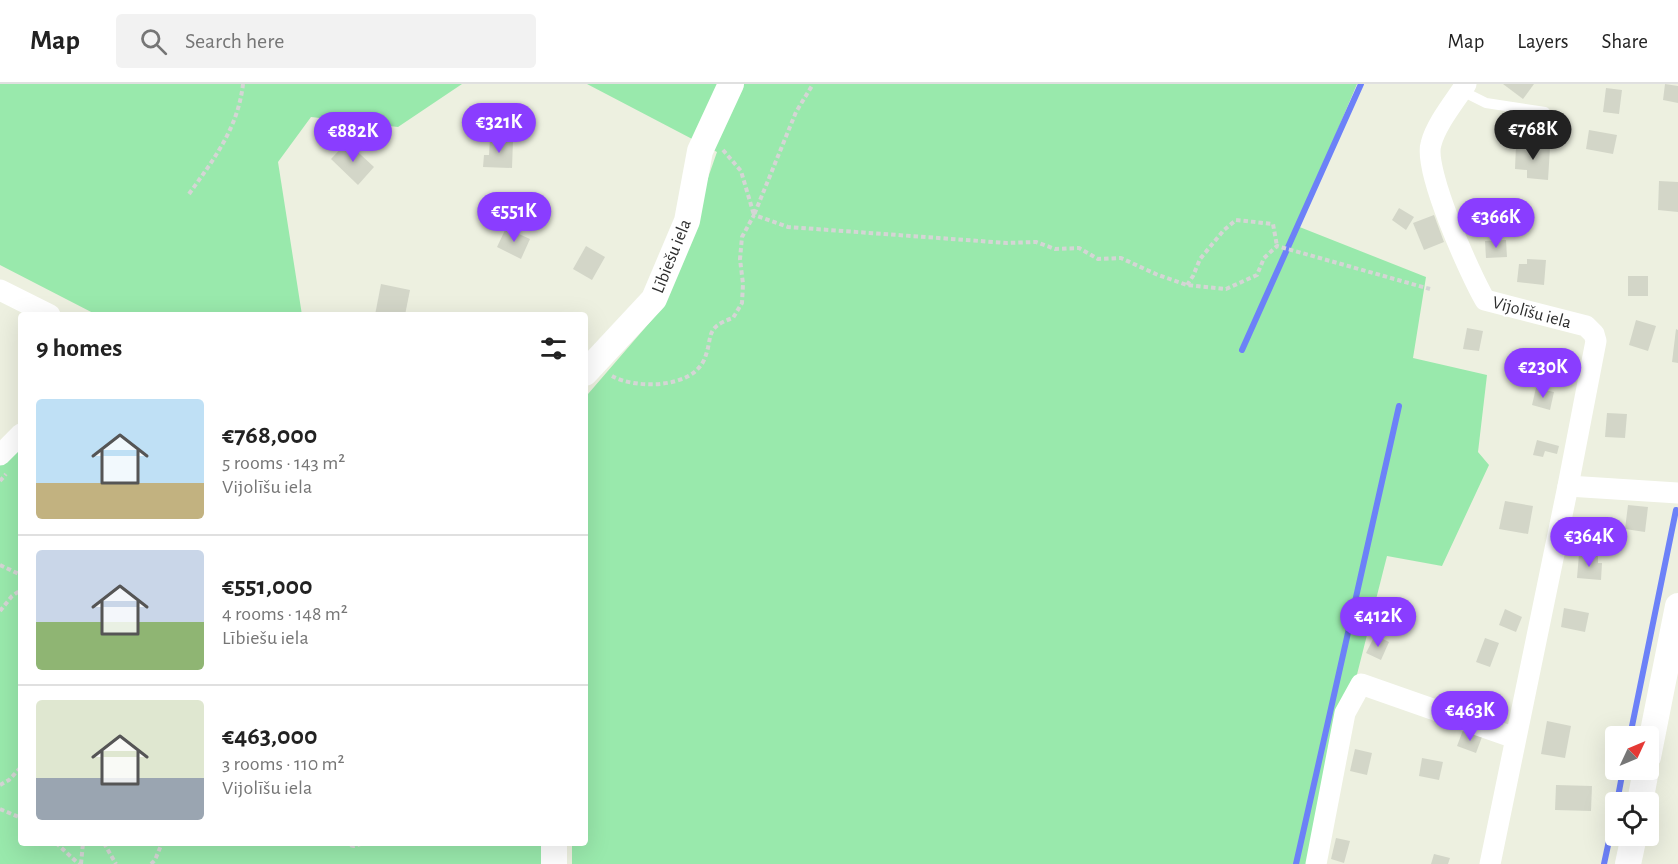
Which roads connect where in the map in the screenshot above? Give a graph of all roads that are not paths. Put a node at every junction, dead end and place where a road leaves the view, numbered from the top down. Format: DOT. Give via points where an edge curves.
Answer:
graph roads {
  1 [pos="731,84"];
  2 [pos="1464,87"];
  3 [pos="1545,112"];
  4 [pos="0,290"];
  5 [pos="44,312"];
  6 [pos="590,368"];
  7 [pos="18,437"];
  8 [pos="0,455"];
  9 [pos="1568,486"];
  10 [pos="1678,493"];
  11 [pos="1678,606"];
  12 [pos="1654,726"];
  13 [pos="1515,738"];
  14 [pos="554,846"];
  15 [pos="1632,846"];
  16 [pos="554,864"];
  17 [pos="1316,864"];
  18 [pos="1490,864"];
  19 [pos="1628,864"];
  1 -- 6 [label="street, Lībiešu iela" via="700,151 687,221 654,299"];
  2 -- 3 [label="lane" via="1486,103"];
  2 -- 9 [label="street, Vijolīšu iela" via="1430,145 1431,164 1479,290 1485,300 1586,326 1596,341"];
  4 -- 5 [label="street"];
  7 -- 8 [label="street"];
  9 -- 10 [label="street"];
  9 -- 13 [label="street, Vijolīšu iela"];
  11 -- 12 [label="street"];
  13 -- 17 [label="street" via="1361,684 1345,714"];
  13 -- 18 [label="street, Vijolīšu iela"];
  14 -- 16 [label="street"];
  15 -- 19 [label="street"];
}
